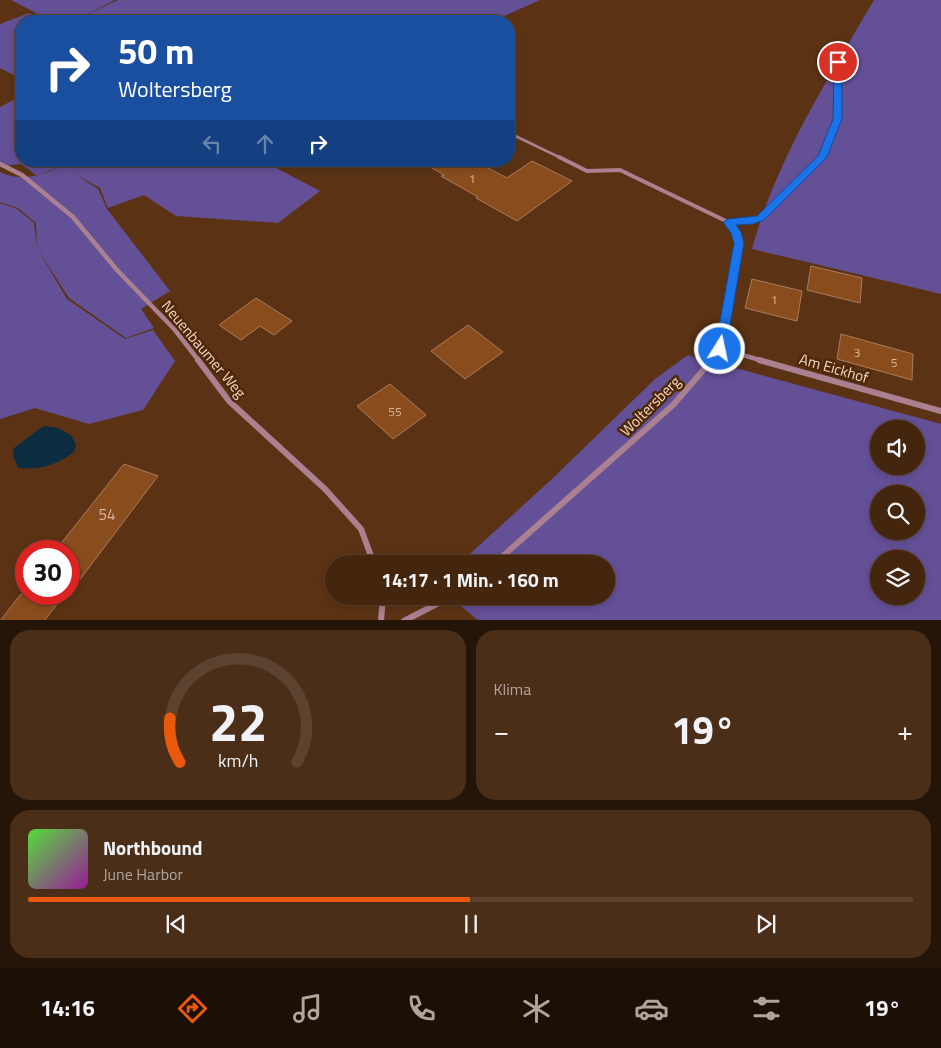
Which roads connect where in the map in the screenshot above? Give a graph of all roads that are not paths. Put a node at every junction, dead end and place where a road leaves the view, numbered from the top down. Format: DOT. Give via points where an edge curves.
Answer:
graph roads {
  1 [pos="838,62"];
  2 [pos="515,136"];
  3 [pos="0,164"];
  4 [pos="728,222"];
  5 [pos="720,349"];
  6 [pos="941,411"];
  7 [pos="371,555"];
  8 [pos="504,555"];
  9 [pos="382,605"];
  10 [pos="434,605"];
  11 [pos="381,620"];
  12 [pos="404,620"];
  1 -- 4 [label="lane" via="838,119 823,157 761,218"];
  2 -- 4 [label="lane" via="587,171 620,170"];
  3 -- 7 [label="street, Neuenbaumer Weg" via="22,175 73,217 117,270 175,330 229,401 325,489 361,529"];
  4 -- 5 [label="street, Woltersberg" via="739,243"];
  5 -- 6 [label="street, Am Eickhof"];
  5 -- 8 [label="street, Woltersberg" via="673,405"];
  9 -- 11 [label="street"];
  10 -- 12 [label="street"];
}
